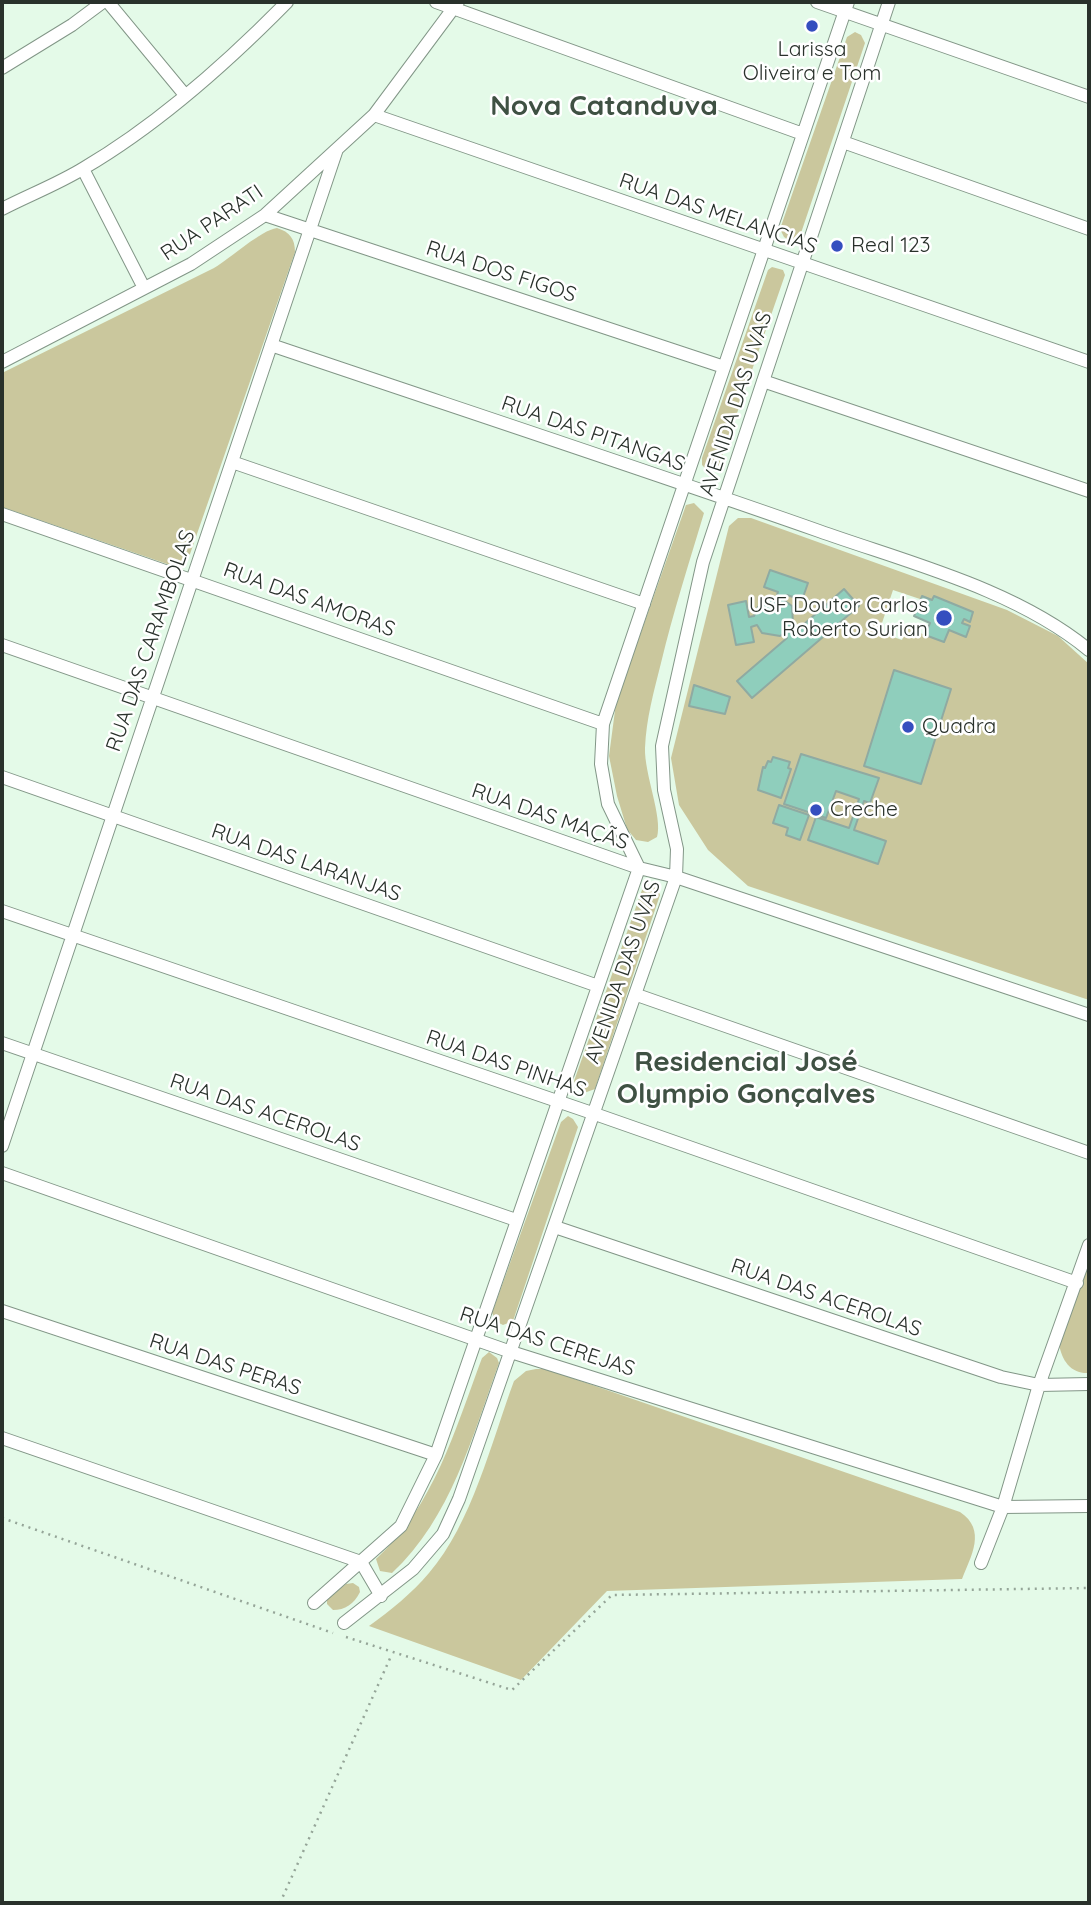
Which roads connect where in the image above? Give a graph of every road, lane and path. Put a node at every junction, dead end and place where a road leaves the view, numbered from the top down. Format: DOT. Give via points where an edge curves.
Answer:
graph roads {
  1 [pos="105,2"];
  2 [pos="287,2"];
  3 [pos="436,2"];
  4 [pos="817,2"];
  5 [pos="889,2"];
  6 [pos="455,5"];
  7 [pos="846,6"];
  8 [pos="882,24"];
  9 [pos="2,68"];
  10 [pos="185,95"];
  11 [pos="1089,97"];
  12 [pos="374,115"];
  13 [pos="803,134"];
  14 [pos="843,142"];
  15 [pos="337,149"];
  16 [pos="83,169"];
  17 [pos="2,209"];
  18 [pos="265,215"];
  19 [pos="1089,229"];
  20 [pos="310,230"];
  21 [pos="764,250"];
  22 [pos="803,263"];
  23 [pos="144,288"];
  24 [pos="271,345"];
  25 [pos="2,362"];
  26 [pos="1089,362"];
  27 [pos="724,367"];
  28 [pos="763,381"];
  29 [pos="232,462"];
  30 [pos="684,485"];
  31 [pos="1089,491"];
  32 [pos="725,498"];
  33 [pos="2,513"];
  34 [pos="193,579"];
  35 [pos="644,604"];
  36 [pos="2,645"];
  37 [pos="1089,650"];
  38 [pos="152,698"];
  39 [pos="603,724"];
  40 [pos="2,777"];
  41 [pos="113,815"];
  42 [pos="639,868"];
  43 [pos="676,877"];
  44 [pos="2,911"];
  45 [pos="72,936"];
  46 [pos="598,986"];
  47 [pos="637,995"];
  48 [pos="1089,1015"];
  49 [pos="2,1043"];
  50 [pos="33,1054"];
  51 [pos="558,1102"];
  52 [pos="595,1114"];
  53 [pos="2,1146"];
  54 [pos="1089,1153"];
  55 [pos="2,1173"];
  56 [pos="516,1220"];
  57 [pos="555,1227"];
  58 [pos="1089,1245"];
  59 [pos="1077,1283"];
  60 [pos="2,1311"];
  61 [pos="475,1340"];
  62 [pos="511,1352"];
  63 [pos="1089,1384"];
  64 [pos="1039,1385"];
  65 [pos="2,1438"];
  66 [pos="436,1455"];
  67 [pos="1089,1506"];
  68 [pos="1003,1507"];
  69 [pos="2,1518"];
  70 [pos="361,1562"];
  71 [pos="981,1563"];
  72 [pos="1089,1588"];
  73 [pos="382,1596"];
  74 [pos="314,1603"];
  75 [pos="344,1623"];
  76 [pos="392,1654"];
  77 [pos="280,1903"];
  1 -- 9 [label="street"];
  1 -- 10 [label="street"];
  2 -- 10 [label="street"];
  3 -- 6 [label="street"];
  4 -- 7 [label="street"];
  5 -- 8 [label="street, AVENIDA DAS UVAS"];
  6 -- 12 [label="street, RUA PARATI"];
  6 -- 13 [label="street"];
  7 -- 8 [label="street"];
  7 -- 13 [label="street, AVENIDA DAS UVAS"];
  8 -- 11 [label="street"];
  8 -- 14 [label="street, AVENIDA DAS UVAS"];
  10 -- 16 [label="street"];
  12 -- 15 [label="street, RUA PARATI"];
  12 -- 21 [label="street, RUA DAS MELANCIAS"];
  13 -- 21 [label="street, AVENIDA DAS UVAS"];
  14 -- 19 [label="street"];
  14 -- 22 [label="street, AVENIDA DAS UVAS"];
  15 -- 18 [label="street, RUA PARATI"];
  15 -- 20 [label="street, RUA DAS CARAMBOLAS"];
  16 -- 17 [label="street"];
  16 -- 23 [label="street"];
  18 -- 20 [label="street, RUA DOS FIGOS"];
  18 -- 23 [label="street, RUA PARATI" via="191,264"];
  20 -- 24 [label="street, RUA DAS CARAMBOLAS"];
  20 -- 27 [label="street, RUA DOS FIGOS"];
  21 -- 22 [label="street, RUA DAS MELANCIAS"];
  21 -- 27 [label="street, AVENIDA DAS UVAS"];
  22 -- 26 [label="street, RUA DAS MELANCIAS"];
  22 -- 28 [label="street, AVENIDA DAS UVAS"];
  23 -- 25 [label="street, RUA PARATI"];
  24 -- 29 [label="street, RUA DAS CARAMBOLAS"];
  24 -- 30 [label="street, RUA DAS PITANGAS"];
  27 -- 30 [label="street, AVENIDA DAS UVAS"];
  28 -- 31 [label="street"];
  28 -- 32 [label="street, AVENIDA DAS UVAS"];
  29 -- 34 [label="street, RUA DAS CARAMBOLAS"];
  29 -- 35 [label="street"];
  30 -- 32 [label="street, RUA DAS PITANGAS"];
  30 -- 35 [label="street, AVENIDA DAS UVAS"];
  32 -- 37 [label="street, RUA DAS PITANGAS" via="1002,596 1064,629"];
  32 -- 43 [label="street, AVENIDA DAS UVAS" via="703,562 662,746 664,790 677,849"];
  33 -- 34 [label="street, RUA DAS AMORAS"];
  34 -- 38 [label="street, RUA DAS CARAMBOLAS"];
  34 -- 39 [label="street, RUA DAS AMORAS"];
  35 -- 39 [label="street, AVENIDA DAS UVAS"];
  36 -- 38 [label="street, RUA DAS MAÇÃS"];
  38 -- 41 [label="street, RUA DAS CARAMBOLAS"];
  38 -- 42 [label="street, RUA DAS MAÇÃS"];
  39 -- 42 [label="street, AVENIDA DAS UVAS" via="601,764 608,804"];
  40 -- 41 [label="street, RUA DAS LARANJAS"];
  41 -- 45 [label="street, RUA DAS CARAMBOLAS"];
  41 -- 46 [label="street, RUA DAS LARANJAS"];
  42 -- 43 [label="street, RUA DAS MAÇÃS"];
  42 -- 46 [label="street, AVENIDA DAS UVAS"];
  43 -- 47 [label="street, AVENIDA DAS UVAS"];
  43 -- 48 [label="street, RUA DAS MAÇÃS"];
  44 -- 45 [label="street, RUA DAS PINHAS"];
  45 -- 50 [label="street, RUA DAS CARAMBOLAS"];
  45 -- 51 [label="street, RUA DAS PINHAS"];
  46 -- 51 [label="street, AVENIDA DAS UVAS"];
  47 -- 52 [label="street, AVENIDA DAS UVAS"];
  47 -- 54 [label="street"];
  49 -- 50 [label="street, RUA DAS ACEROLAS"];
  50 -- 53 [label="street, RUA DAS CARAMBOLAS"];
  50 -- 56 [label="street, RUA DAS ACEROLAS"];
  51 -- 52 [label="street, RUA DAS PINHAS"];
  51 -- 56 [label="street, AVENIDA DAS UVAS"];
  52 -- 57 [label="street, AVENIDA DAS UVAS"];
  52 -- 59 [label="street, RUA DAS PINHAS"];
  55 -- 61 [label="street, RUA DAS CEREJAS"];
  56 -- 61 [label="street, AVENIDA DAS UVAS"];
  57 -- 62 [label="street, AVENIDA DAS UVAS"];
  57 -- 64 [label="street, RUA DAS ACEROLAS" via="1001,1377"];
  58 -- 59 [label="street"];
  59 -- 64 [label="street"];
  60 -- 66 [label="street, RUA DAS PERAS"];
  61 -- 62 [label="street, RUA DAS CEREJAS"];
  61 -- 66 [label="street, AVENIDA DAS UVAS"];
  62 -- 68 [label="street, RUA DAS CEREJAS"];
  62 -- 73 [label="street, AVENIDA DAS UVAS" via="443,1534"];
  63 -- 64 [label="street, RUA DAS ACEROLAS"];
  64 -- 68 [label="street"];
  65 -- 70 [label="street"];
  66 -- 70 [label="street, AVENIDA DAS UVAS" via="401,1526"];
  67 -- 68 [label="street, RUA DAS CEREJAS"];
  68 -- 71 [label="street"];
  69 -- 76 [label="path"];
  70 -- 73 [label="street"];
  70 -- 74 [label="street, AVENIDA DAS UVAS"];
  72 -- 76 [label="path" via="612,1595 512,1690"];
  73 -- 75 [label="street, AVENIDA DAS UVAS"];
  76 -- 77 [label="path"];
}
